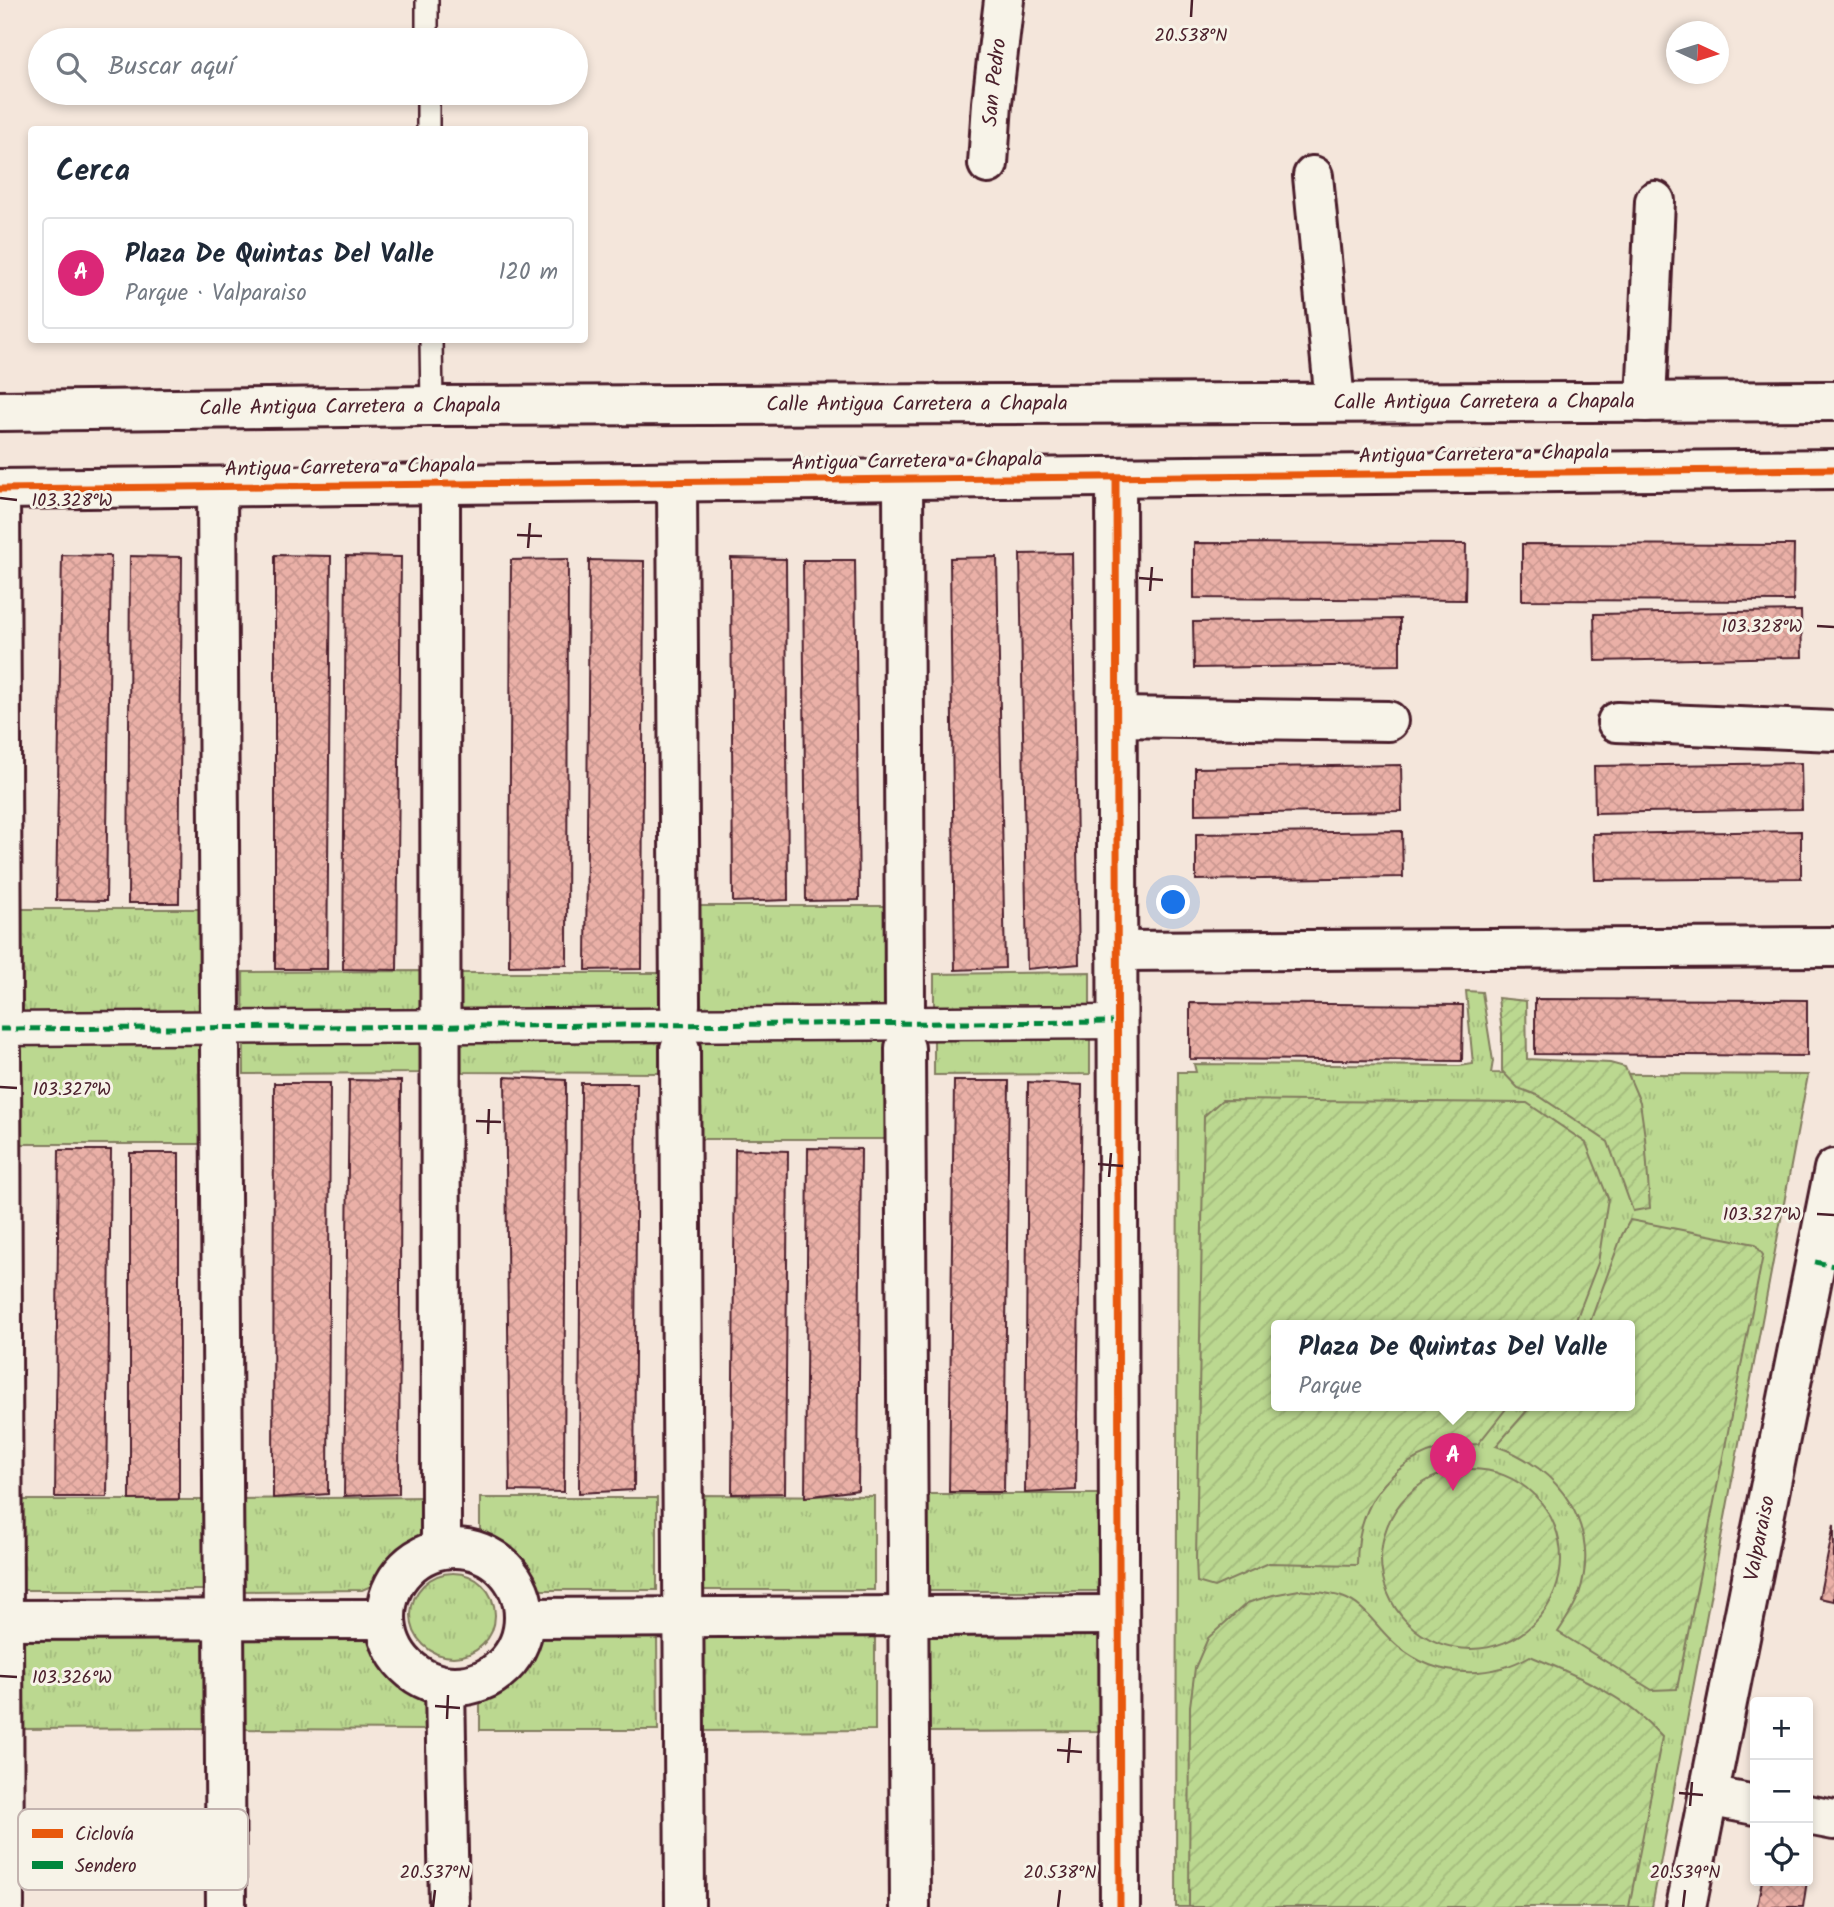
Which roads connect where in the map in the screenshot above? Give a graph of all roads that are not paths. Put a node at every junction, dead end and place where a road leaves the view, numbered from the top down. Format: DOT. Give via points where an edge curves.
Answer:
graph roads {
  1 [pos="427,0"];
  2 [pos="1004,0"];
  3 [pos="427,28"];
  4 [pos="428,105"];
  5 [pos="428,126"];
  6 [pos="988,164"];
  7 [pos="1313,176"];
  8 [pos="1654,201"];
  9 [pos="431,343"];
  10 [pos="1834,401"];
  11 [pos="1335,402"];
  12 [pos="1646,402"];
  13 [pos="432,406"];
  14 [pos="0,411"];
  15 [pos="1834,469"];
  16 [pos="1116,477"];
  17 [pos="903,479"];
  18 [pos="677,482"];
  19 [pos="440,485"];
  20 [pos="216,486"];
  21 [pos="0,489"];
  22 [pos="1117,717"];
  23 [pos="1388,721"];
  24 [pos="1617,722"];
  25 [pos="1834,731"];
  26 [pos="1834,947"];
  27 [pos="1117,951"];
  28 [pos="680,1005"];
  29 [pos="905,1008"];
  30 [pos="220,1009"];
  31 [pos="1117,1022"];
  32 [pos="441,1026"];
  33 [pos="1,1030"];
  34 [pos="220,1048"];
  35 [pos="905,1048"];
  36 [pos="680,1049"];
  37 [pos="1834,1169"];
  38 [pos="1825,1264"];
  39 [pos="441,1548"];
  40 [pos="1119,1615"];
  41 [pos="683,1616"];
  42 [pos="908,1616"];
  43 [pos="524,1618"];
  44 [pos="385,1619"];
  45 [pos="2,1620"];
  46 [pos="224,1620"];
  47 [pos="445,1686"];
  48 [pos="1708,1796"];
  49 [pos="1750,1804"];
  50 [pos="225,1809"];
  51 [pos="1813,1816"];
  52 [pos="1834,1820"];
  53 [pos="4,1907"];
  54 [pos="449,1907"];
  55 [pos="685,1907"];
  56 [pos="910,1907"];
  57 [pos="1120,1907"];
  58 [pos="1686,1907"];
  1 -- 3 [label="lane"];
  2 -- 6 [label="street, San Pedro"];
  4 -- 5 [label="lane"];
  7 -- 11 [label="street"];
  8 -- 12 [label="street"];
  9 -- 13 [label="lane"];
  10 -- 12 [label="street, Calle Antigua Carretera a Chapala"];
  11 -- 12 [label="street, Calle Antigua Carretera a Chapala"];
  11 -- 13 [label="street, Calle Antigua Carretera a Chapala"];
  13 -- 14 [label="street, Calle Antigua Carretera a Chapala"];
  15 -- 16 [label="street, Antigua Carretera a Chapala"];
  16 -- 17 [label="street, Antigua Carretera a Chapala"];
  16 -- 22 [label="street"];
  17 -- 18 [label="street, Antigua Carretera a Chapala"];
  17 -- 29 [label="street"];
  18 -- 19 [label="street, Antigua Carretera a Chapala"];
  18 -- 28 [label="street"];
  19 -- 20 [label="street, Antigua Carretera a Chapala"];
  19 -- 32 [label="street"];
  20 -- 21 [label="street, Antigua Carretera a Chapala"];
  20 -- 30 [label="street"];
  21 -- 33 [label="street"];
  22 -- 23 [label="street"];
  22 -- 27 [label="street"];
  24 -- 25 [label="street"];
  26 -- 27 [label="street"];
  27 -- 31 [label="street"];
  31 -- 32 [label="street"];
  31 -- 40 [label="street"];
  32 -- 33 [label="street"];
  32 -- 39 [label="street"];
  33 -- 45 [label="street"];
  34 -- 46 [label="street"];
  35 -- 42 [label="street"];
  36 -- 41 [label="street"];
  37 -- 38 [label="street, Valparaiso"];
  38 -- 48 [label="street, Valparaiso"];
  39 -- 43 [label="street" via="482,1552 499,1563 518,1588"];
  39 -- 44 [label="street" via="407,1566 395,1581"];
  40 -- 42 [label="street"];
  40 -- 57 [label="street"];
  41 -- 42 [label="street"];
  41 -- 43 [label="street"];
  41 -- 55 [label="street"];
  42 -- 56 [label="street"];
  43 -- 47 [label="street" via="520,1641 508,1662 491,1677 468,1686"];
  44 -- 46 [label="street"];
  44 -- 47 [label="street" via="388,1638 409,1670"];
  45 -- 46 [label="street"];
  45 -- 53 [label="street"];
  46 -- 50 [label="street"];
  47 -- 54 [label="street"];
  48 -- 49 [label="street"];
  48 -- 58 [label="street, Valparaiso"];
  51 -- 52 [label="street"];
}
